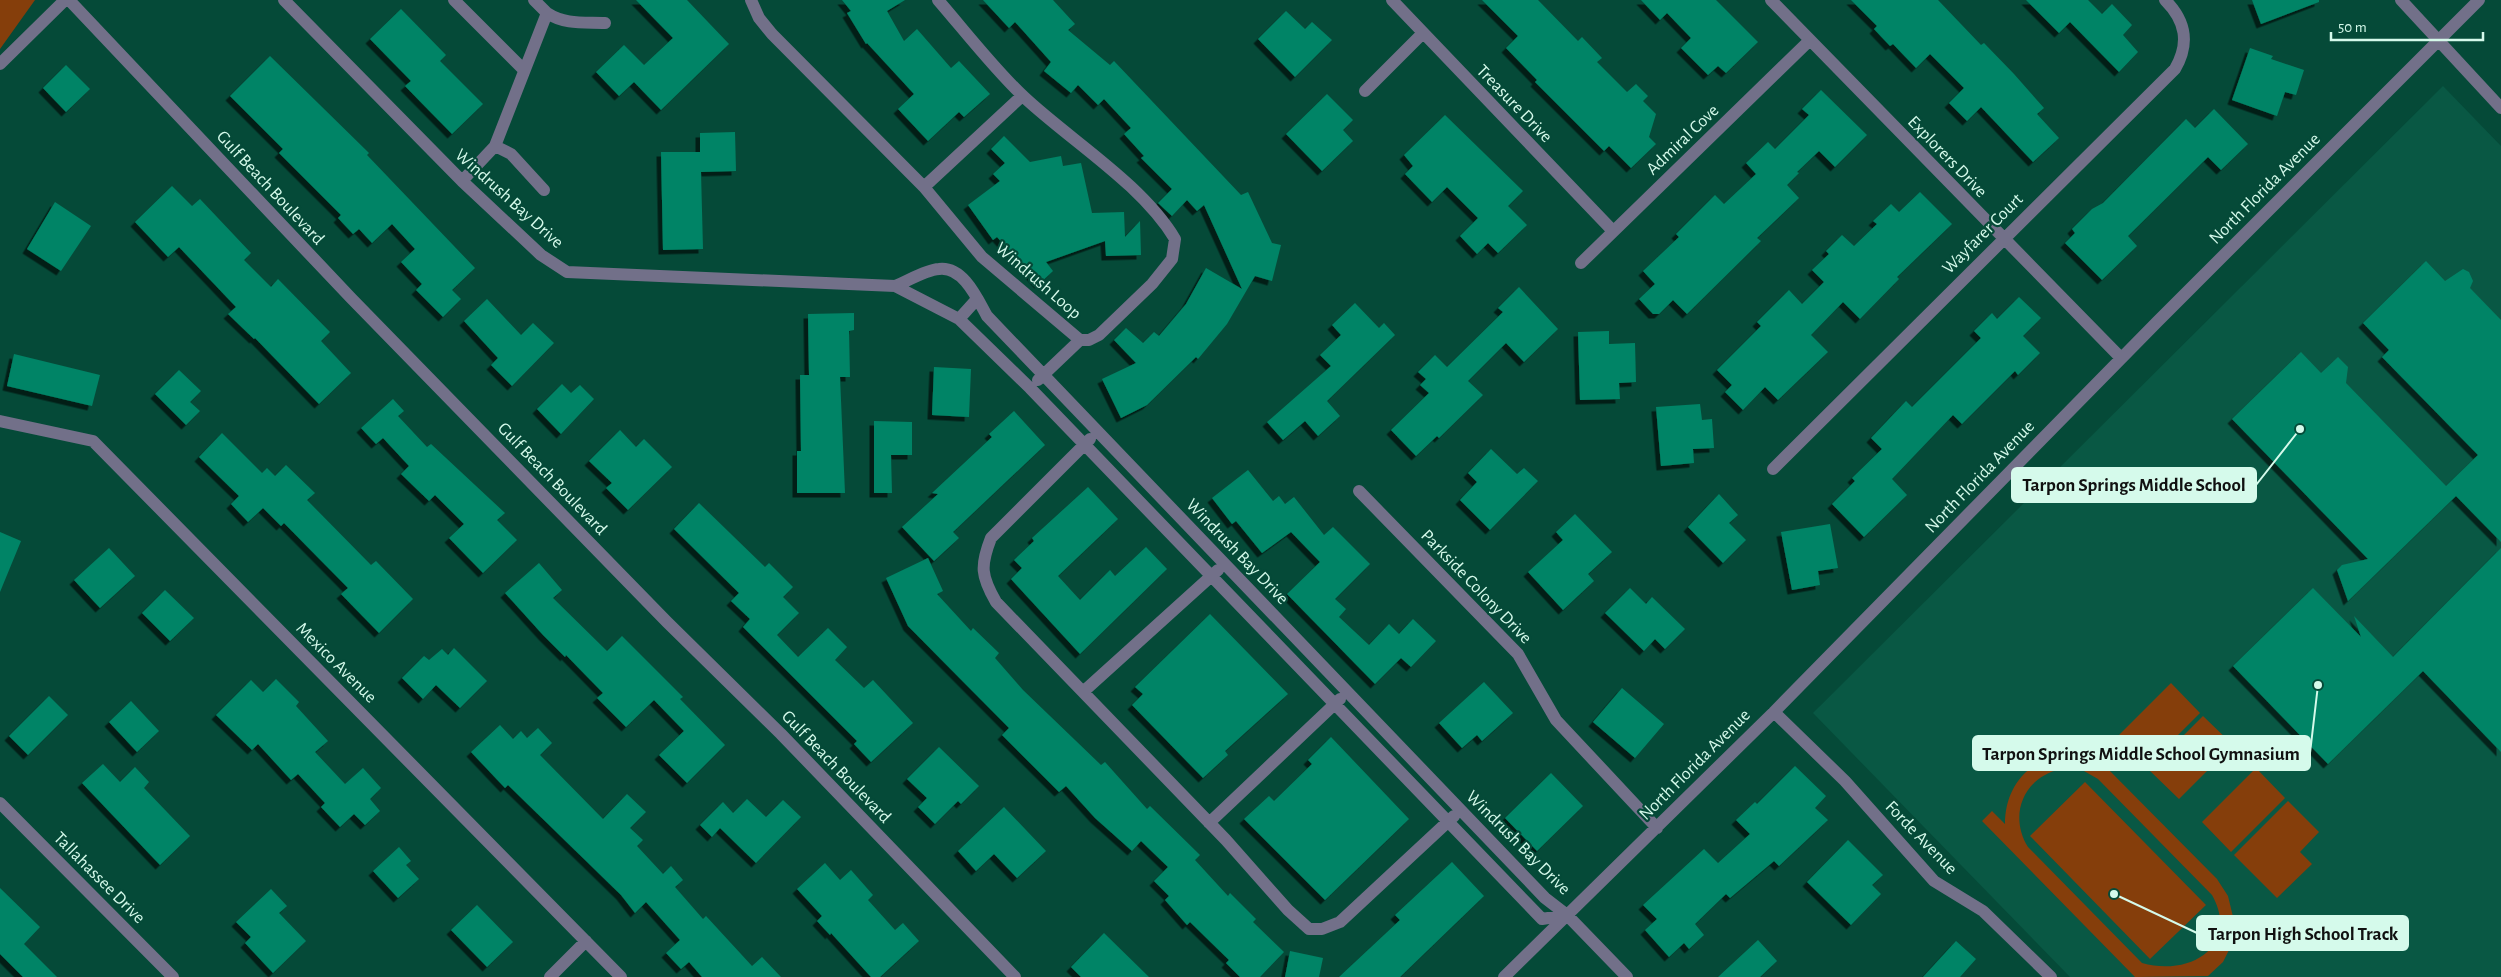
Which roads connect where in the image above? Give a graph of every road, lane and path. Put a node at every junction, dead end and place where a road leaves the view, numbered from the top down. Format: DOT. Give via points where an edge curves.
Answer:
graph roads {
  1 [pos="67,0"];
  2 [pos="284,0"];
  3 [pos="454,0"];
  4 [pos="534,0"];
  5 [pos="751,0"];
  6 [pos="938,0"];
  7 [pos="1392,0"];
  8 [pos="1771,0"];
  9 [pos="2165,0"];
  10 [pos="2401,0"];
  11 [pos="2479,0"];
  12 [pos="547,13"];
  13 [pos="605,23"];
  14 [pos="1422,34"];
  15 [pos="2438,40"];
  16 [pos="1809,42"];
  17 [pos="0,64"];
  18 [pos="524,70"];
  19 [pos="1365,91"];
  20 [pos="1022,96"];
  21 [pos="2501,108"];
  22 [pos="494,146"];
  23 [pos="462,181"];
  24 [pos="924,187"];
  25 [pos="544,190"];
  26 [pos="1613,232"];
  27 [pos="2003,239"];
  28 [pos="1581,263"];
  29 [pos="895,286"];
  30 [pos="977,299"];
  31 [pos="959,319"];
  32 [pos="1080,340"];
  33 [pos="2121,358"];
  34 [pos="1043,375"];
  35 [pos="1030,388"];
  36 [pos="0,421"];
  37 [pos="1097,432"];
  38 [pos="1085,444"];
  39 [pos="1773,469"];
  40 [pos="1359,491"];
  41 [pos="1224,564"];
  42 [pos="1211,575"];
  43 [pos="1083,692"];
  44 [pos="1348,692"];
  45 [pos="1335,704"];
  46 [pos="1774,712"];
  47 [pos="0,803"];
  48 [pos="1461,810"];
  49 [pos="1448,821"];
  50 [pos="1209,822"];
  51 [pos="1657,828"];
  52 [pos="1567,915"];
  53 [pos="586,941"];
  54 [pos="173,977"];
  55 [pos="550,977"];
  56 [pos="621,977"];
  57 [pos="1014,977"];
  58 [pos="1504,977"];
  59 [pos="1627,977"];
  60 [pos="2051,977"];
  1 -- 17 [label="street"];
  1 -- 57 [label="street, Gulf Beach Boulevard" via="351,298"];
  2 -- 23 [label="street, Windrush Bay Drive"];
  3 -- 18 [label="street"];
  4 -- 12 [label="street"];
  5 -- 24 [label="street, Windrush Loop" via="759,18 772,34"];
  6 -- 20 [label="street, Windrush Loop"];
  7 -- 14 [label="street, Treasure Drive"];
  8 -- 16 [label="street, Explorers Drive"];
  9 -- 27 [label="street, Wayfarer Court" via="2176,11 2185,35 2183,52 2175,69"];
  10 -- 15 [label="street"];
  11 -- 15 [label="street, North Florida Avenue"];
  12 -- 13 [label="street" via="566,22"];
  12 -- 18 [label="street"];
  14 -- 19 [label="street"];
  14 -- 26 [label="street, Treasure Drive"];
  15 -- 21 [label="street"];
  15 -- 33 [label="street, North Florida Avenue"];
  16 -- 26 [label="street, Admiral Cove"];
  16 -- 27 [label="street, Explorers Drive"];
  18 -- 22 [label="street"];
  20 -- 24 [label="street"];
  20 -- 32 [label="street, Windrush Loop" via="1130,187 1162,218 1175,239 1172,259 1152,284 1099,335"];
  22 -- 23 [label="street"];
  22 -- 25 [label="street" via="510,154"];
  23 -- 29 [label="street, Windrush Bay Drive" via="541,255 567,272"];
  24 -- 32 [label="street, Windrush Loop" via="982,257"];
  26 -- 28 [label="street, Admiral Cove"];
  27 -- 33 [label="street, Explorers Drive"];
  27 -- 39 [label="street, Wayfarer Court"];
  29 -- 30 [label="street, Windrush Bay Drive" via="938,269 950,270 969,285"];
  29 -- 31 [label="street, Windrush Bay Drive"];
  30 -- 31 [label="street"];
  30 -- 34 [label="street, Windrush Bay Drive" via="987,316"];
  31 -- 35 [label="street, Windrush Bay Drive"];
  32 -- 34 [label="street"];
  33 -- 46 [label="street, North Florida Avenue"];
  34 -- 35 [label="street"];
  34 -- 37 [label="street, Windrush Bay Drive"];
  35 -- 38 [label="street, Windrush Bay Drive"];
  36 -- 53 [label="street, Mexico Avenue" via="93,440"];
  37 -- 38 [label="street"];
  37 -- 41 [label="street, Windrush Bay Drive"];
  38 -- 42 [label="street, Windrush Bay Drive"];
  38 -- 43 [label="street" via="991,538 983,558 986,585 996,602"];
  40 -- 51 [label="street, Parkside Colony Drive" via="1518,654 1556,720"];
  41 -- 42 [label="street"];
  41 -- 44 [label="street, Windrush Bay Drive"];
  42 -- 43 [label="street"];
  42 -- 45 [label="street, Windrush Bay Drive"];
  43 -- 50 [label="street"];
  44 -- 45 [label="street"];
  44 -- 48 [label="street, Windrush Bay Drive"];
  45 -- 49 [label="street, Windrush Bay Drive"];
  45 -- 50 [label="street"];
  46 -- 51 [label="street, North Florida Avenue"];
  46 -- 60 [label="street, Forde Avenue" via="1845,781 1934,882 1983,911"];
  47 -- 54 [label="street, Tallahassee Drive"];
  48 -- 49 [label="street"];
  48 -- 52 [label="street, Windrush Bay Drive" via="1545,898"];
  49 -- 50 [label="street" via="1340,922 1322,929 1309,929 1288,910"];
  49 -- 52 [label="street, Windrush Bay Drive" via="1542,919"];
  51 -- 52 [label="street, North Florida Avenue"];
  52 -- 58 [label="street, North Florida Avenue"];
  52 -- 59 [label="street"];
  53 -- 55 [label="street"];
  53 -- 56 [label="street, Mexico Avenue"];
}
